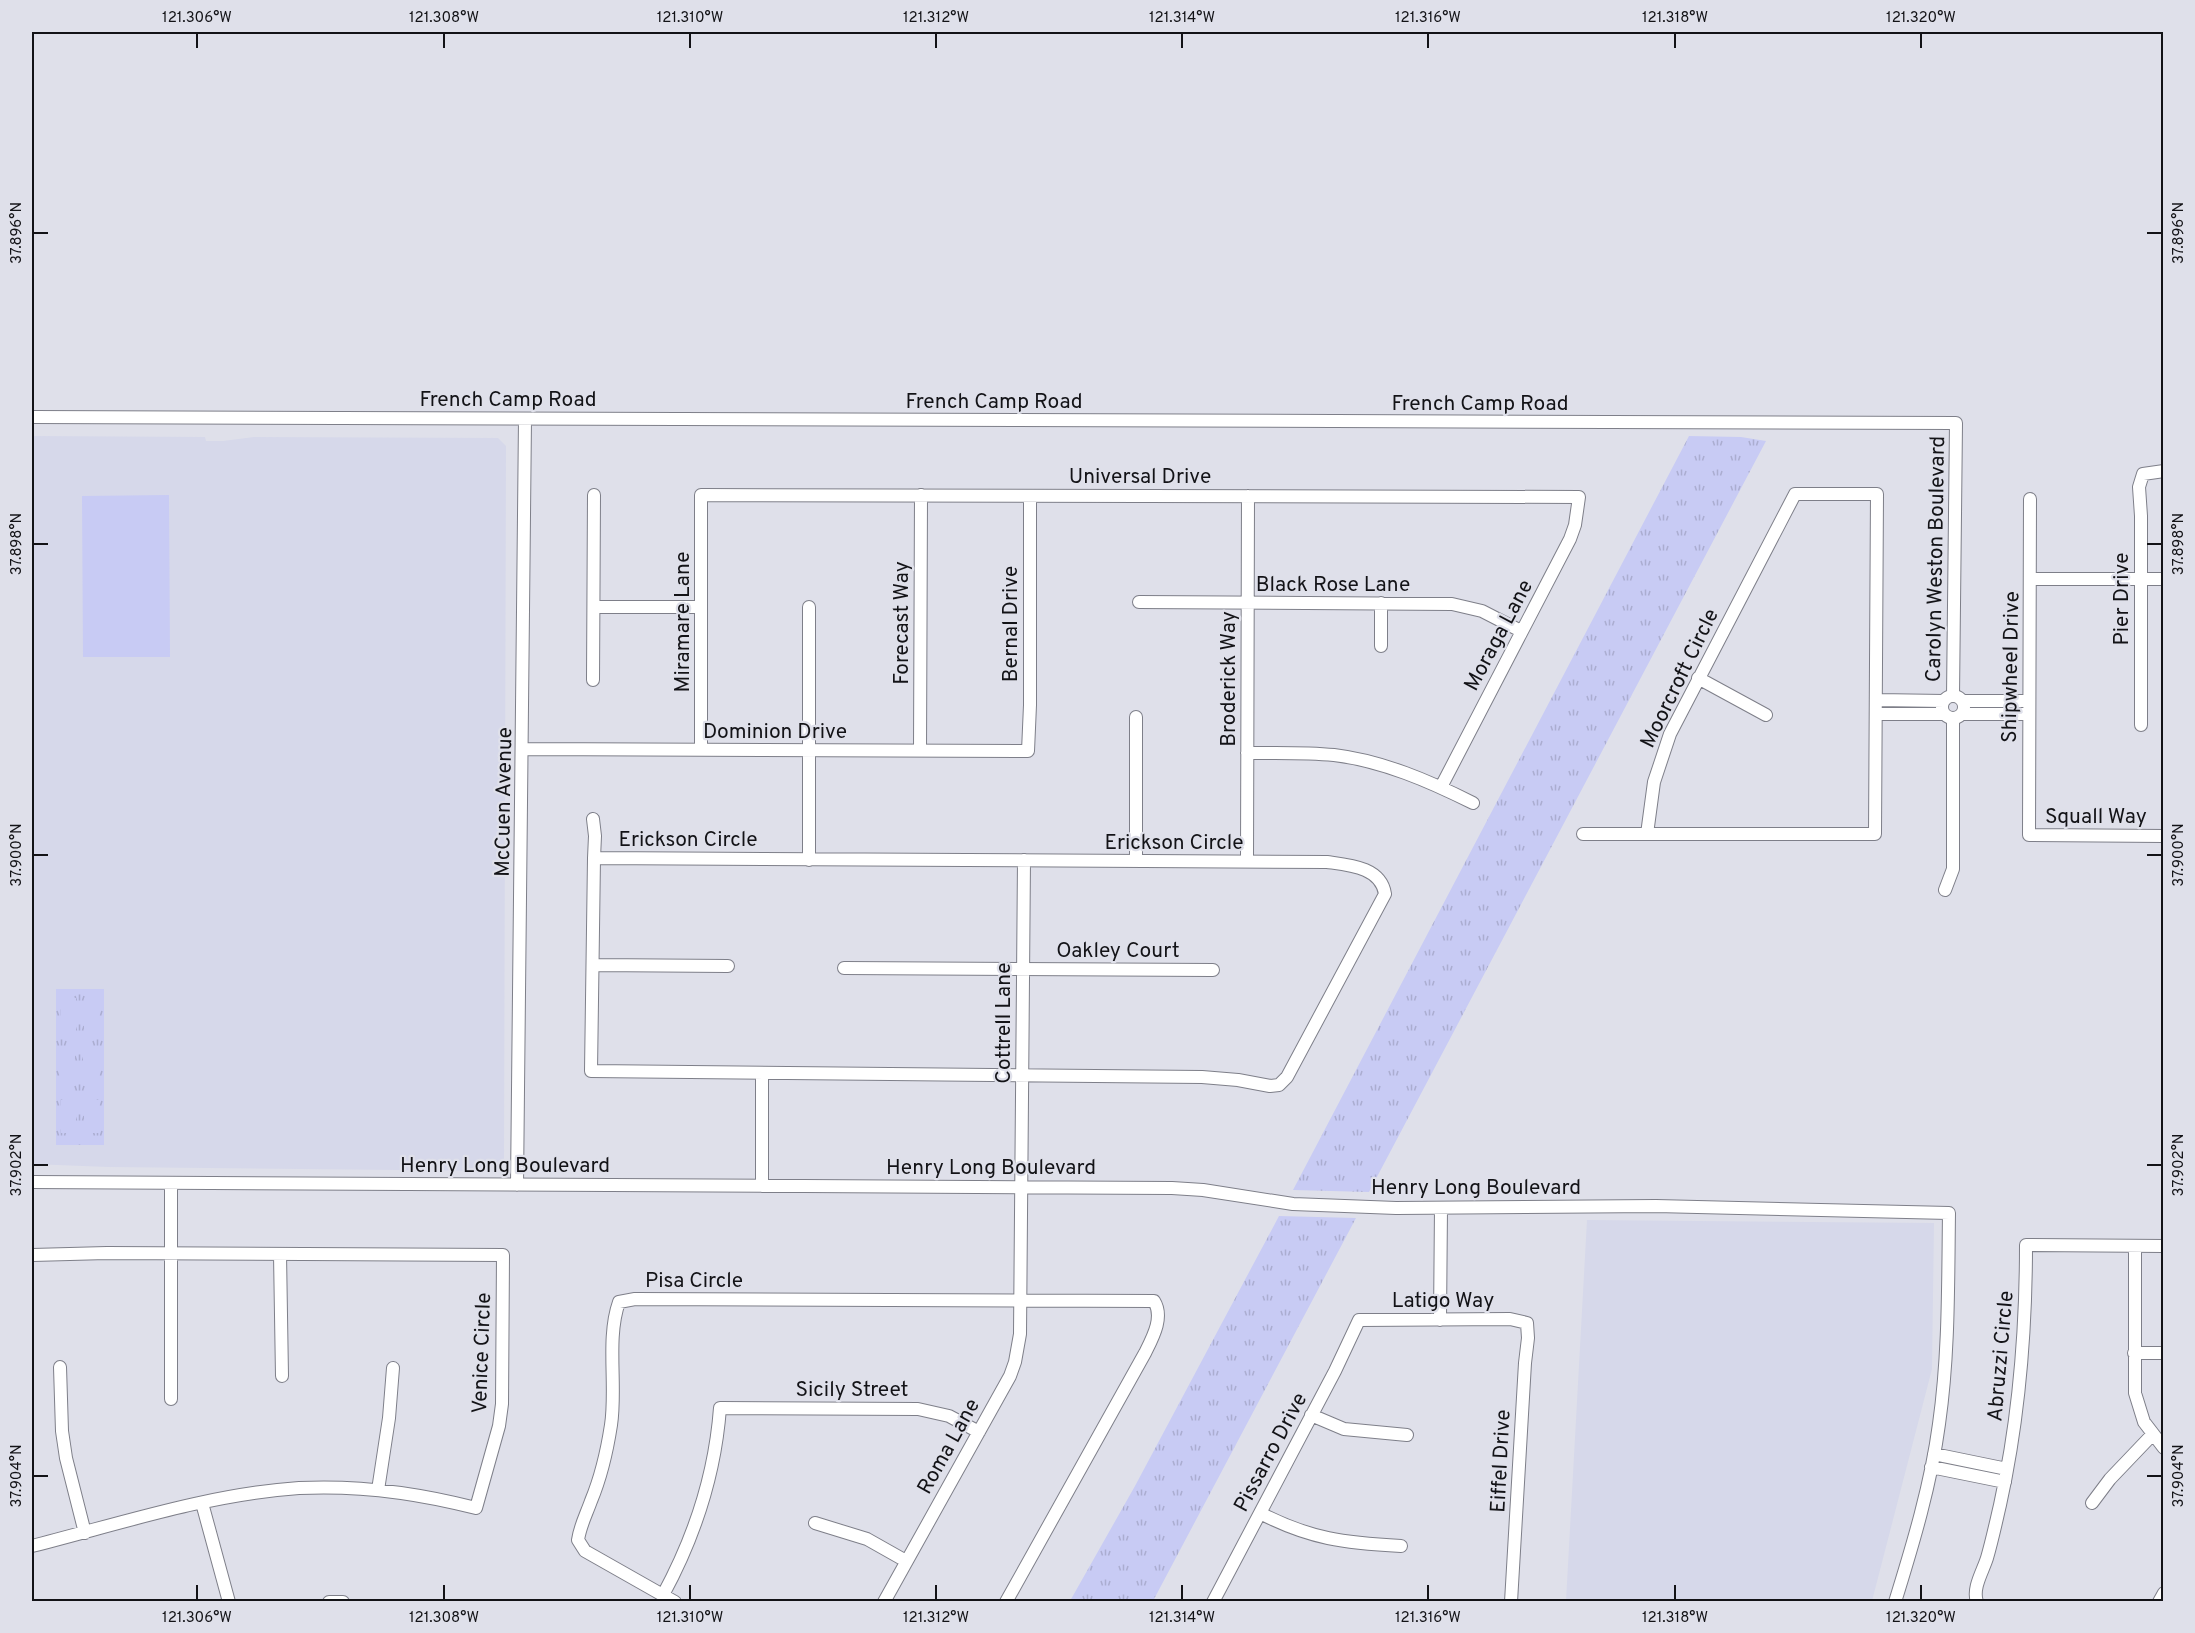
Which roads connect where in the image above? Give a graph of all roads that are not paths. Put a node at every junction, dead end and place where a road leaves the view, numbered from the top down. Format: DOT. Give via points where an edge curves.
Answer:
graph roads {
  1 [pos="32,417"];
  2 [pos="525,419"];
  3 [pos="1956,423"];
  4 [pos="2163,471"];
  5 [pos="594,495"];
  6 [pos="701,495"];
  7 [pos="921,495"];
  8 [pos="1030,496"];
  9 [pos="1248,496"];
  10 [pos="1579,497"];
  11 [pos="2030,499"];
  12 [pos="2031,579"];
  13 [pos="2140,579"];
  14 [pos="2163,579"];
  15 [pos="1139,603"];
  16 [pos="1248,603"];
  17 [pos="1381,603"];
  18 [pos="594,607"];
  19 [pos="701,607"];
  20 [pos="809,607"];
  21 [pos="1521,631"];
  22 [pos="1381,646"];
  23 [pos="1698,678"];
  24 [pos="593,680"];
  25 [pos="1877,700"];
  26 [pos="1953,707"];
  27 [pos="2029,707"];
  28 [pos="1877,714"];
  29 [pos="1766,715"];
  30 [pos="1136,717"];
  31 [pos="2141,725"];
  32 [pos="523,749"];
  33 [pos="701,750"];
  34 [pos="810,750"];
  35 [pos="920,751"];
  36 [pos="1028,752"];
  37 [pos="1247,753"];
  38 [pos="1441,787"];
  39 [pos="1473,803"];
  40 [pos="593,819"];
  41 [pos="1583,834"];
  42 [pos="1647,834"];
  43 [pos="2029,835"];
  44 [pos="2163,836"];
  45 [pos="594,858"];
  46 [pos="809,860"];
  47 [pos="1024,860"];
  48 [pos="1136,861"];
  49 [pos="1247,861"];
  50 [pos="1945,890"];
  51 [pos="593,965"];
  52 [pos="728,966"];
  53 [pos="844,968"];
  54 [pos="1023,969"];
  55 [pos="1213,970"];
  56 [pos="762,1072"];
  57 [pos="1022,1076"];
  58 [pos="32,1182"];
  59 [pos="171,1183"];
  60 [pos="517,1185"];
  61 [pos="762,1186"];
  62 [pos="1023,1187"];
  63 [pos="1441,1208"];
  64 [pos="2135,1246"];
  65 [pos="2163,1246"];
  66 [pos="170,1254"];
  67 [pos="280,1254"];
  68 [pos="32,1255"];
  69 [pos="1021,1301"];
  70 [pos="1359,1320"];
  71 [pos="1440,1320"];
  72 [pos="1527,1323"];
  73 [pos="2134,1353"];
  74 [pos="2163,1353"];
  75 [pos="60,1367"];
  76 [pos="393,1368"];
  77 [pos="282,1376"];
  78 [pos="171,1399"];
  79 [pos="1311,1415"];
  80 [pos="979,1432"];
  81 [pos="1407,1435"];
  82 [pos="2152,1435"];
  83 [pos="2163,1448"];
  84 [pos="1933,1461"];
  85 [pos="2007,1469"];
  86 [pos="2005,1482"];
  87 [pos="378,1490"];
  88 [pos="202,1503"];
  89 [pos="2092,1503"];
  90 [pos="1260,1513"];
  91 [pos="815,1523"];
  92 [pos="85,1533"];
  93 [pos="32,1546"];
  94 [pos="1401,1546"];
  95 [pos="906,1561"];
  96 [pos="2163,1593"];
  97 [pos="669,1598"];
  98 [pos="229,1602"];
  99 [pos="329,1602"];
  100 [pos="343,1602"];
  101 [pos="884,1602"];
  102 [pos="1006,1602"];
  103 [pos="1213,1602"];
  104 [pos="1511,1602"];
  105 [pos="1895,1602"];
  106 [pos="1977,1602"];
  107 [pos="2159,1602"];
  1 -- 2 [label="street, French Camp Road"];
  2 -- 3 [label="street, French Camp Road"];
  2 -- 32 [label="street, McCuen Avenue"];
  3 -- 26 [label="street, Carolyn Weston Boulevard"];
  4 -- 13 [label="street, Pier Drive" via="2143,474 2139,487"];
  5 -- 18 [label="street"];
  6 -- 7 [label="street, Universal Drive"];
  6 -- 19 [label="street, Miramare Lane"];
  7 -- 8 [label="street, Universal Drive"];
  7 -- 35 [label="street, Forecast Way"];
  8 -- 9 [label="street, Universal Drive"];
  8 -- 36 [label="street, Bernal Drive"];
  9 -- 10 [label="street, Universal Drive"];
  9 -- 16 [label="street, Broderick Way"];
  10 -- 21 [label="street, Moraga Lane" via="1570,539"];
  11 -- 12 [label="street, Shipwheel Drive"];
  12 -- 13 [label="street"];
  12 -- 27 [label="street, Shipwheel Drive"];
  13 -- 14 [label="street"];
  13 -- 31 [label="street, Pier Drive"];
  15 -- 16 [label="street, Black Rose Lane"];
  16 -- 17 [label="street, Black Rose Lane"];
  16 -- 37 [label="street, Broderick Way"];
  17 -- 21 [label="street, Black Rose Lane" via="1467,606"];
  17 -- 22 [label="street"];
  18 -- 19 [label="street"];
  18 -- 24 [label="street"];
  19 -- 33 [label="street, Miramare Lane"];
  20 -- 34 [label="street"];
  21 -- 38 [label="street, Moraga Lane"];
  23 -- 25 [label="street, Moorcroft Circle" via="1795,494 1877,494"];
  23 -- 29 [label="street"];
  23 -- 42 [label="street, Moorcroft Circle" via="1661,757"];
  25 -- 26 [label="street"];
  25 -- 28 [label="street, Moorcroft Circle"];
  26 -- 27 [label="street"];
  26 -- 28 [label="street"];
  26 -- 50 [label="street, Carolyn Weston Boulevard" via="1953,869"];
  27 -- 43 [label="street, Shipwheel Drive"];
  28 -- 42 [label="street, Moorcroft Circle" via="1875,834"];
  30 -- 48 [label="street"];
  32 -- 33 [label="street, Dominion Drive"];
  32 -- 60 [label="street, McCuen Avenue"];
  33 -- 34 [label="street, Dominion Drive"];
  34 -- 35 [label="street, Dominion Drive"];
  34 -- 46 [label="street"];
  35 -- 36 [label="street, Dominion Drive"];
  37 -- 38 [label="street" via="1345,757 1388,767"];
  37 -- 49 [label="street, Broderick Way"];
  38 -- 39 [label="street"];
  40 -- 45 [label="street"];
  41 -- 42 [label="street"];
  43 -- 44 [label="street, Squall Way"];
  45 -- 46 [label="street, Erickson Circle"];
  45 -- 51 [label="street, Erickson Circle"];
  46 -- 47 [label="street, Erickson Circle"];
  47 -- 48 [label="street, Erickson Circle"];
  47 -- 54 [label="street, Cottrell Lane"];
  48 -- 49 [label="street, Erickson Circle"];
  49 -- 57 [label="street, Erickson Circle" via="1345,864 1373,874 1384,886 1382,902 1287,1077 1279,1085 1202,1077"];
  51 -- 52 [label="street"];
  51 -- 56 [label="street, Erickson Circle" via="591,1071"];
  53 -- 54 [label="street, Oakley Court"];
  54 -- 55 [label="street, Oakley Court"];
  54 -- 57 [label="street, Cottrell Lane"];
  56 -- 57 [label="street, Erickson Circle"];
  56 -- 61 [label="street"];
  57 -- 62 [label="street, Cottrell Lane"];
  58 -- 59 [label="street, Henry Long Boulevard"];
  59 -- 60 [label="street, Henry Long Boulevard"];
  59 -- 66 [label="street"];
  60 -- 61 [label="street, Henry Long Boulevard"];
  61 -- 62 [label="street, Henry Long Boulevard"];
  62 -- 63 [label="street, Henry Long Boulevard" via="1172,1188 1293,1204"];
  62 -- 69 [label="street"];
  63 -- 71 [label="street"];
  63 -- 84 [label="street, Henry Long Boulevard" via="1656,1206 1949,1213 1947,1345"];
  64 -- 65 [label="street, Abruzzi Circle"];
  64 -- 73 [label="street"];
  64 -- 85 [label="street, Abruzzi Circle" via="2026,1245 2021,1373"];
  66 -- 67 [label="street, Venice Circle"];
  66 -- 68 [label="street, Venice Circle"];
  66 -- 78 [label="street"];
  67 -- 77 [label="street"];
  67 -- 87 [label="street, Venice Circle" via="503,1255 502,1404 476,1508"];
  69 -- 80 [label="street, Roma Lane" via="1015,1362"];
  69 -- 97 [label="street, Pisa Circle" via="619,1302 614,1317 612,1424 600,1477 578,1540 585,1551"];
  69 -- 102 [label="street, Pisa Circle" via="1154,1301 1159,1309 1145,1353"];
  70 -- 71 [label="street, Latigo Way"];
  70 -- 79 [label="street, Pissarro Drive"];
  71 -- 72 [label="street, Latigo Way" via="1510,1319"];
  72 -- 104 [label="street, Eiffel Drive"];
  73 -- 74 [label="street"];
  73 -- 82 [label="street" via="2134,1393"];
  75 -- 92 [label="street" via="63,1440"];
  76 -- 87 [label="street"];
  79 -- 81 [label="street" via="1344,1429"];
  79 -- 90 [label="street, Pissarro Drive"];
  80 -- 95 [label="street, Roma Lane"];
  80 -- 97 [label="street, Sicily Street" via="949,1416 918,1409 720,1408 715,1451 700,1513"];
  82 -- 83 [label="street"];
  82 -- 89 [label="street"];
  84 -- 85 [label="street"];
  84 -- 86 [label="street"];
  84 -- 105 [label="street"];
  85 -- 86 [label="street, Abruzzi Circle"];
  86 -- 106 [label="street, Abruzzi Circle" via="1976,1587"];
  87 -- 88 [label="street, Venice Circle" via="300,1488"];
  88 -- 92 [label="street, Venice Circle"];
  88 -- 98 [label="street"];
  90 -- 94 [label="street" via="1323,1539"];
  90 -- 103 [label="street, Pissarro Drive"];
  91 -- 95 [label="street" via="867,1539"];
  92 -- 93 [label="street, Venice Circle"];
  95 -- 101 [label="street, Roma Lane"];
  96 -- 107 [label="street"];
  99 -- 100 [label="street"];
}
